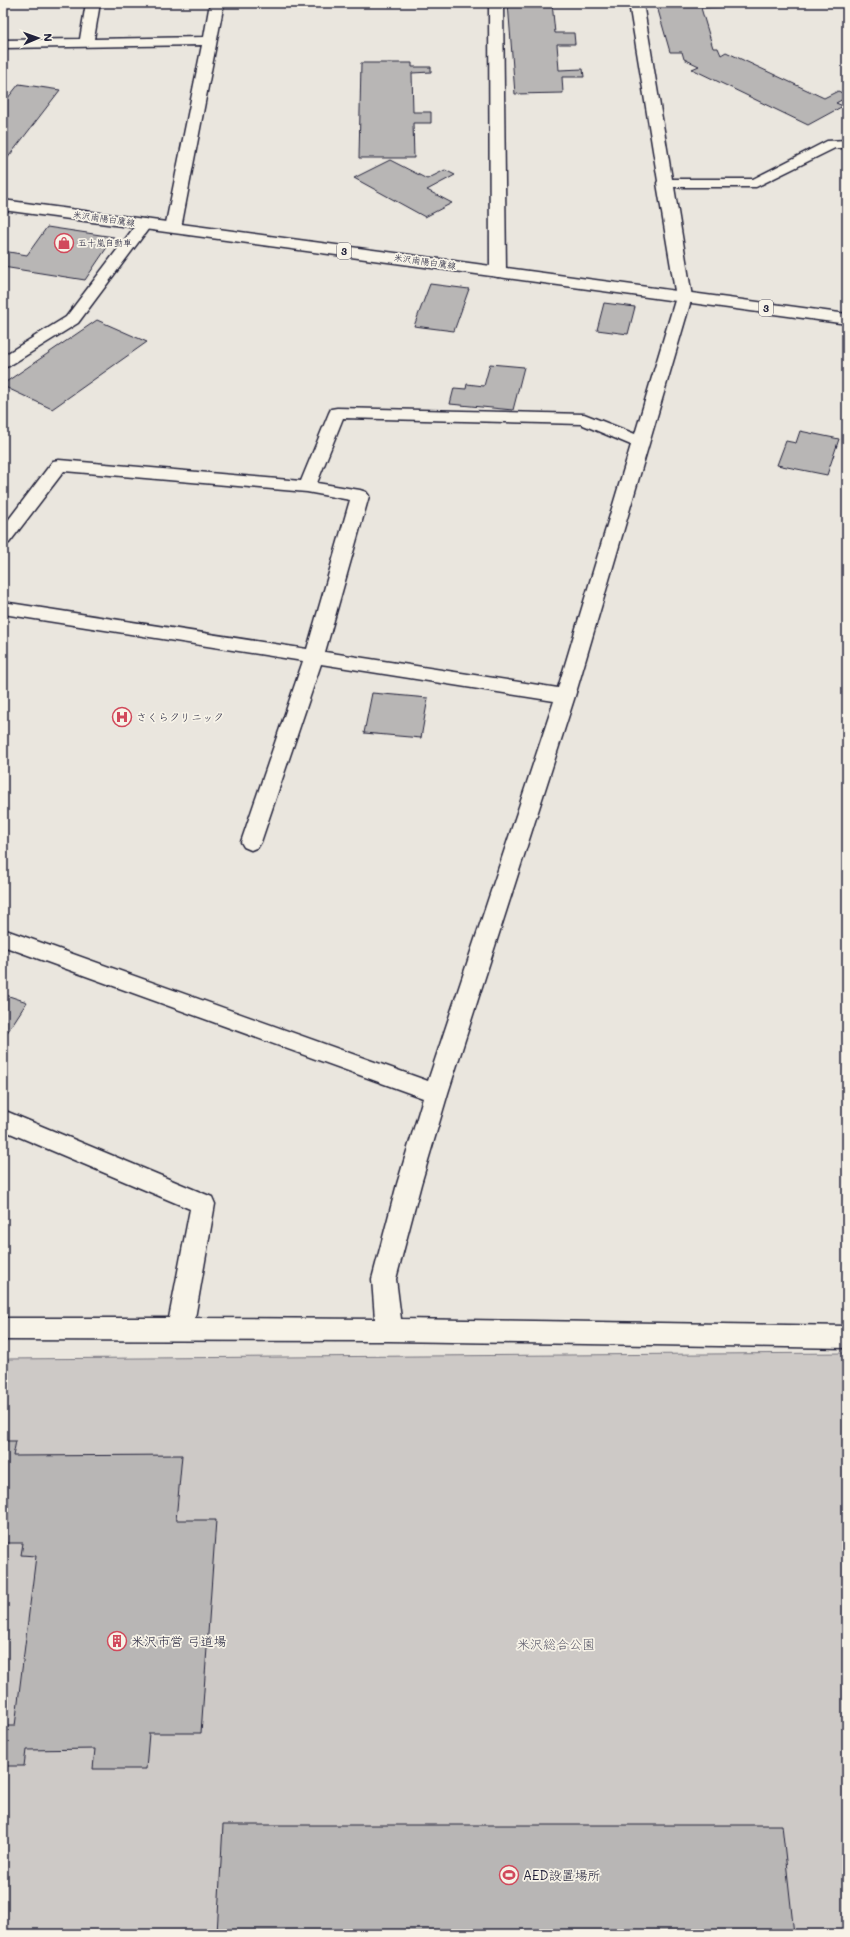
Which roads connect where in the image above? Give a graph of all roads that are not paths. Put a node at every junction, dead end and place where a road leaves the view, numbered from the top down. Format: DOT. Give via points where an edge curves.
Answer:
graph roads {
  1 [pos="93,3"];
  2 [pos="217,3"];
  3 [pos="496,3"];
  4 [pos="636,3"];
  5 [pos="210,41"];
  6 [pos="86,43"];
  7 [pos="3,44"];
  8 [pos="847,144"];
  9 [pos="664,183"];
  10 [pos="3,205"];
  11 [pos="144,224"];
  12 [pos="173,228"];
  13 [pos="498,272"];
  14 [pos="684,297"];
  15 [pos="847,319"];
  16 [pos="3,363"];
  17 [pos="641,442"];
  18 [pos="307,486"];
  19 [pos="3,539"];
  20 [pos="3,608"];
  21 [pos="314,657"];
  22 [pos="565,696"];
  23 [pos="252,842"];
  24 [pos="3,937"];
  25 [pos="436,1093"];
  26 [pos="3,1120"];
  27 [pos="3,1329"];
  28 [pos="180,1329"];
  29 [pos="388,1330"];
  30 [pos="847,1337"];
  1 -- 6 [label="street"];
  2 -- 5 [label="street"];
  3 -- 13 [label="street"];
  4 -- 9 [label="street"];
  5 -- 6 [label="street"];
  5 -- 12 [label="street"];
  6 -- 7 [label="street"];
  8 -- 9 [label="street" via="832,144 756,183"];
  9 -- 14 [label="street"];
  10 -- 11 [label="street, 米沢南陽白鷹線 / 3"];
  11 -- 12 [label="street, 米沢南陽白鷹線 / 3"];
  11 -- 16 [label="street" via="72,320"];
  12 -- 13 [label="street, 米沢南陽白鷹線 / 3"];
  13 -- 14 [label="street, 米沢南陽白鷹線 / 3"];
  14 -- 15 [label="street, 米沢南陽白鷹線 / 3"];
  14 -- 17 [label="street"];
  17 -- 18 [label="street" via="584,419 337,413"];
  17 -- 22 [label="street"];
  18 -- 19 [label="street" via="59,465"];
  18 -- 21 [label="street" via="360,496"];
  20 -- 21 [label="street"];
  21 -- 22 [label="street"];
  21 -- 23 [label="street"];
  22 -- 25 [label="street"];
  24 -- 25 [label="street"];
  25 -- 29 [label="street" via="384,1279"];
  26 -- 28 [label="street" via="203,1204"];
  27 -- 28 [label="street"];
  28 -- 29 [label="street"];
  29 -- 30 [label="street"];
}
